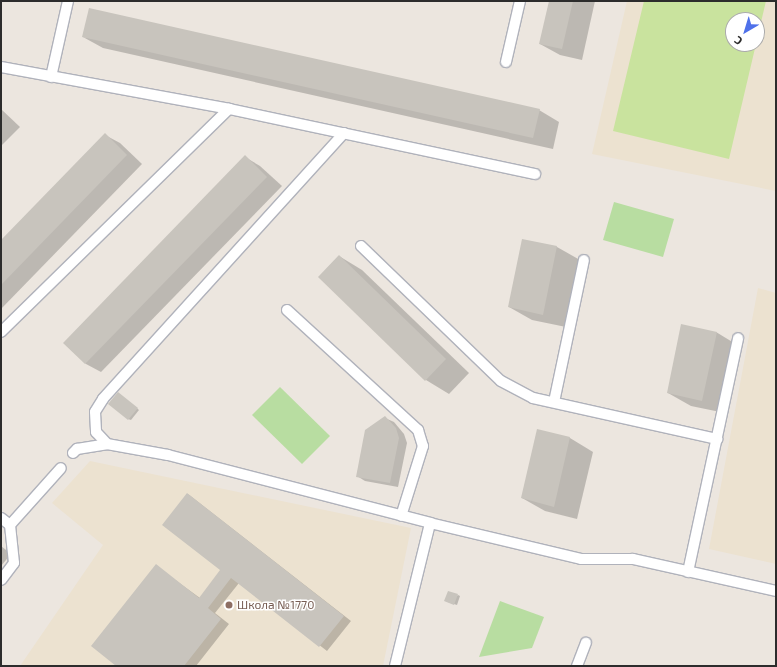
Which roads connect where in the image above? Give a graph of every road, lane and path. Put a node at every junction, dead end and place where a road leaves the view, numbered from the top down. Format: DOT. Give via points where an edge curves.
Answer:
graph roads {
  1 [pos="68,1"];
  2 [pos="520,1"];
  3 [pos="506,62"];
  4 [pos="1,67"];
  5 [pos="51,77"];
  6 [pos="229,109"];
  7 [pos="344,133"];
  8 [pos="535,174"];
  9 [pos="361,246"];
  10 [pos="584,260"];
  11 [pos="287,310"];
  12 [pos="1,332"];
  13 [pos="738,338"];
  14 [pos="554,402"];
  15 [pos="716,438"];
  16 [pos="107,444"];
  17 [pos="73,453"];
  18 [pos="61,468"];
  19 [pos="401,516"];
  20 [pos="1,518"];
  21 [pos="430,522"];
  22 [pos="10,525"];
  23 [pos="688,572"];
  24 [pos="1,580"];
  25 [pos="776,591"];
  26 [pos="586,643"];
  27 [pos="395,666"];
  28 [pos="577,666"];
  1 -- 5 [label="lane"];
  2 -- 3 [label="lane"];
  4 -- 5 [label="lane"];
  5 -- 6 [label="lane"];
  6 -- 7 [label="lane"];
  6 -- 12 [label="lane"];
  7 -- 8 [label="lane"];
  7 -- 16 [label="lane" via="103,399 95,412 96,432"];
  9 -- 14 [label="lane" via="501,381 533,398"];
  10 -- 14 [label="lane"];
  11 -- 19 [label="lane" via="418,430 423,446"];
  13 -- 15 [label="lane"];
  14 -- 15 [label="lane"];
  15 -- 23 [label="lane"];
  16 -- 17 [label="lane" via="77,449"];
  16 -- 19 [label="lane" via="168,455"];
  18 -- 22 [label="lane"];
  19 -- 21 [label="lane"];
  20 -- 22 [label="lane"];
  21 -- 23 [label="lane" via="581,559 633,559"];
  21 -- 27 [label="lane"];
  22 -- 24 [label="lane" via="14,563"];
  23 -- 25 [label="lane"];
  26 -- 28 [label="lane"];
}
